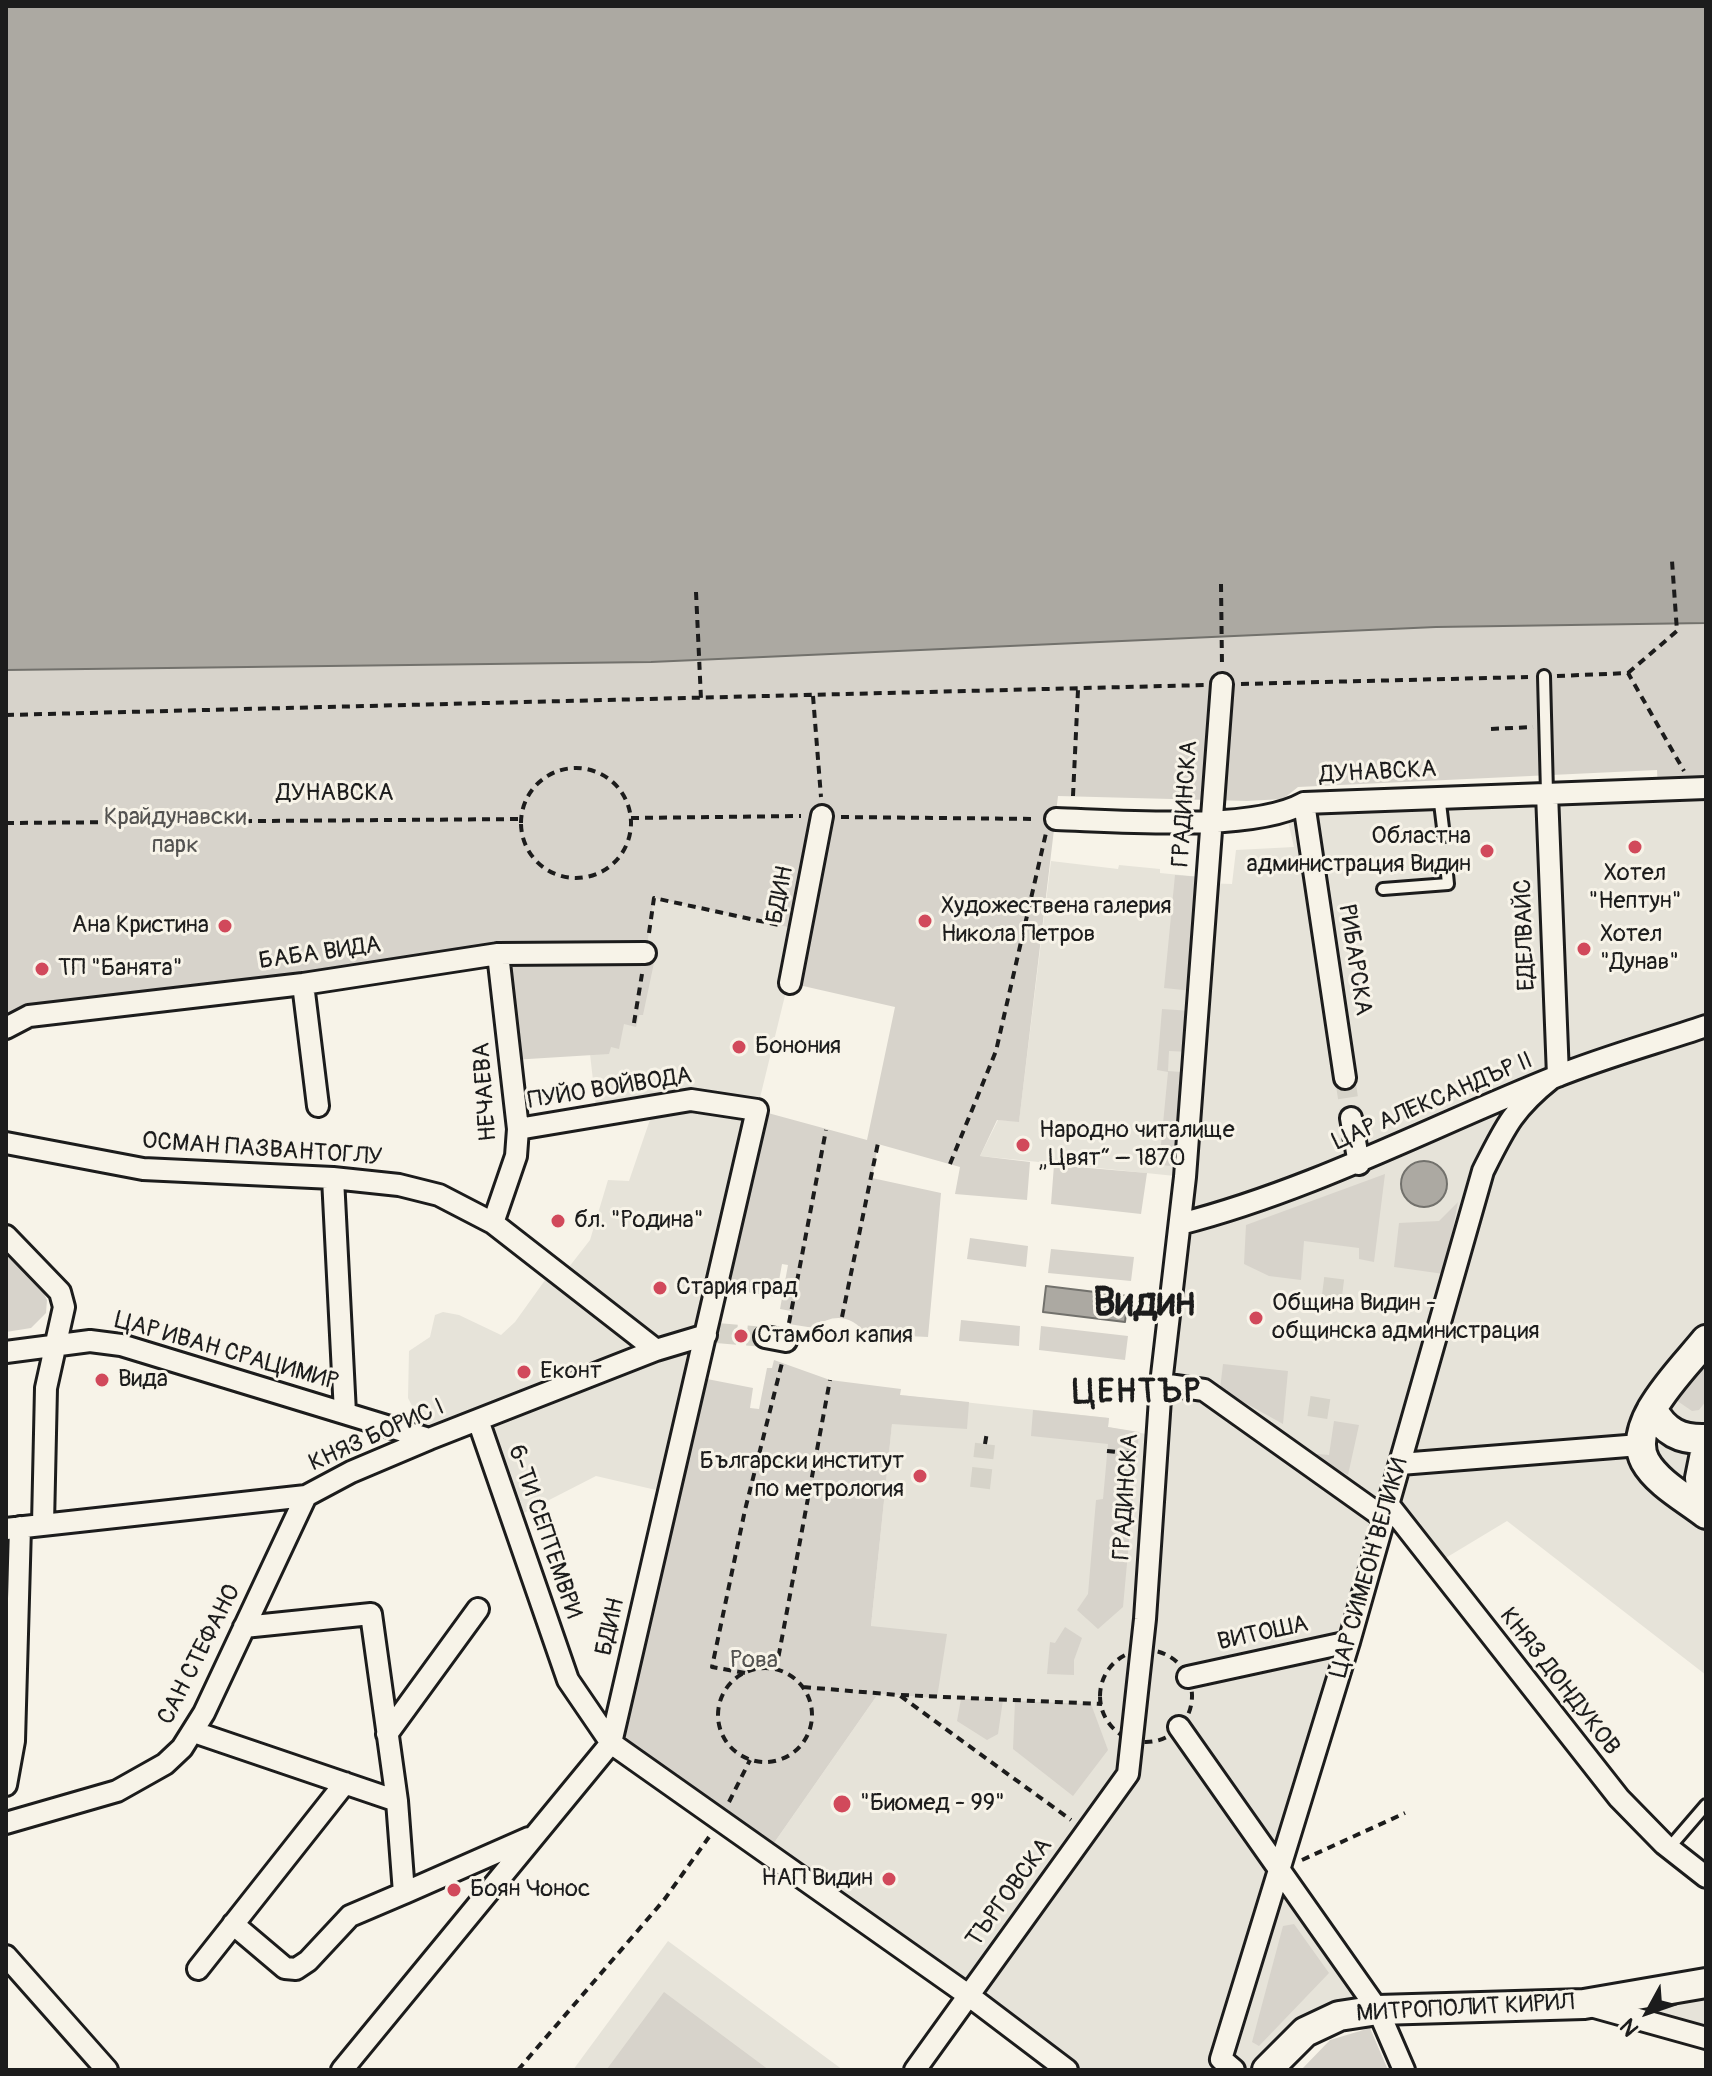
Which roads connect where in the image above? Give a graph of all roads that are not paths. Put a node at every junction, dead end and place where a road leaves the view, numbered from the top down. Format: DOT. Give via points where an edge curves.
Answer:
graph roads {
  1 [pos="1544,676"];
  2 [pos="1222,684"];
  3 [pos="1706,788"];
  4 [pos="1547,793"];
  5 [pos="1439,795"];
  6 [pos="1295,808"];
  7 [pos="822,816"];
  8 [pos="1052,819"];
  9 [pos="1211,821"];
  10 [pos="1444,836"];
  11 [pos="1447,874"];
  12 [pos="1383,889"];
  13 [pos="645,953"];
  14 [pos="498,954"];
  15 [pos="790,983"];
  16 [pos="303,984"];
  17 [pos="1706,1026"];
  18 [pos="6,1028"];
  19 [pos="1555,1077"];
  20 [pos="1345,1078"];
  21 [pos="318,1106"];
  22 [pos="757,1110"];
  23 [pos="1351,1118"];
  24 [pos="518,1129"];
  25 [pos="6,1143"];
  26 [pos="1359,1164"];
  27 [pos="333,1178"];
  28 [pos="493,1223"];
  29 [pos="1180,1224"];
  30 [pos="6,1236"];
  31 [pos="710,1334"];
  32 [pos="765,1337"];
  33 [pos="1706,1340"];
  34 [pos="786,1341"];
  35 [pos="53,1347"];
  36 [pos="656,1350"];
  37 [pos="6,1352"];
  38 [pos="1161,1384"];
  39 [pos="1652,1409"];
  40 [pos="345,1413"];
  41 [pos="478,1420"];
  42 [pos="429,1439"];
  43 [pos="1706,1439"];
  44 [pos="1640,1445"];
  45 [pos="1706,1448"];
  46 [pos="1400,1464"];
  47 [pos="306,1496"];
  48 [pos="1386,1511"];
  49 [pos="1706,1514"];
  50 [pos="43,1524"];
  51 [pos="13,1528"];
  52 [pos="478,1609"];
  53 [pos="244,1627"];
  54 [pos="1349,1642"];
  55 [pos="1188,1677"];
  56 [pos="1179,1727"];
  57 [pos="194,1732"];
  58 [pos="387,1734"];
  59 [pos="1133,1741"];
  60 [pos="611,1743"];
  61 [pos="345,1783"];
  62 [pos="6,1785"];
  63 [pos="397,1801"];
  64 [pos="1706,1805"];
  65 [pos="6,1823"];
  66 [pos="532,1837"];
  67 [pos="1669,1848"];
  68 [pos="1281,1869"];
  69 [pos="1706,1877"];
  70 [pos="404,1893"];
  71 [pos="233,1924"];
  72 [pos="6,1956"];
  73 [pos="198,1969"];
  74 [pos="1706,1983"];
  75 [pos="968,1995"];
  76 [pos="1584,2004"];
  77 [pos="1378,2010"];
  78 [pos="1706,2038"];
  79 [pos="107,2070"];
  80 [pos="342,2070"];
  81 [pos="915,2070"];
  82 [pos="1067,2070"];
  83 [pos="1234,2070"];
  84 [pos="1267,2070"];
  85 [pos="1404,2070"];
  1 -- 4 [label="lane"];
  2 -- 9 [label="street, ГРАДИНСКА"];
  3 -- 4 [label="street, ДУНАВСКА"];
  4 -- 5 [label="street, ДУНАВСКА"];
  4 -- 19 [label="street, ЕДЕЛВАЙС"];
  5 -- 6 [label="street, ДУНАВСКА"];
  5 -- 10 [label="lane"];
  6 -- 9 [label="street, ДУНАВСКА"];
  6 -- 20 [label="street, РИБАРСКА"];
  7 -- 15 [label="street, БДИН"];
  8 -- 9 [label="street, ДУНАВСКА"];
  9 -- 29 [label="street, ГРАДИНСКА"];
  11 -- 12 [label="lane" via="1448,884"];
  13 -- 14 [label="street, БАБА ВИДА"];
  14 -- 16 [label="street, БАБА ВИДА"];
  14 -- 24 [label="street, НЕЧАЕВА"];
  16 -- 18 [label="street, БАБА ВИДА" via="29,1016"];
  16 -- 21 [label="street"];
  17 -- 19 [label="street, ЦАР АЛЕКСАНДЪР II"];
  19 -- 26 [label="street, ЦАР АЛЕКСАНДЪР II"];
  19 -- 46 [label="street, ЦАР СИМЕОН ВЕЛИКИ" via="1509,1118 1483,1171"];
  22 -- 24 [label="street, ПУЙО ВОЙВОДА" via="691,1100"];
  22 -- 31 [label="street, БДИН"];
  23 -- 26 [label="street"];
  24 -- 28 [label="street, НЕЧАЕВА" via="516,1156"];
  25 -- 27 [label="street, ОСМАН ПАЗВАНТОГЛУ" via="143,1169"];
  26 -- 29 [label="street, ЦАР АЛЕКСАНДЪР II"];
  27 -- 28 [label="street, ОСМАН ПАЗВАНТОГЛУ" via="439,1195"];
  27 -- 40 [label="street"];
  28 -- 36 [label="street, ОСМАН ПАЗВАНТОГЛУ"];
  29 -- 38 [label="street, ГРАДИНСКА"];
  30 -- 35 [label="street" via="60,1292 64,1307"];
  31 -- 36 [label="street, КНЯЗ БОРИС I"];
  31 -- 60 [label="street, БДИН"];
  32 -- 34 [label="street"];
  33 -- 39 [label="street"];
  35 -- 37 [label="street, ЦАР ИВАН СРАЦИМИР"];
  35 -- 40 [label="street, ЦАР ИВАН СРАЦИМИР" via="90,1341 121,1345"];
  35 -- 50 [label="street" via="46,1388"];
  36 -- 41 [label="street, КНЯЗ БОРИС I"];
  38 -- 48 [label="street, КНЯЗ ДОНДУКОВ" via="1204,1390"];
  38 -- 59 [label="street, ГРАДИНСКА"];
  39 -- 43 [label="street" via="1673,1433 1686,1440"];
  39 -- 44 [label="street" via="1642,1426"];
  40 -- 42 [label="street, ЦАР ИВАН СРАЦИМИР"];
  41 -- 42 [label="street, КНЯЗ БОРИС I"];
  41 -- 60 [label="street, 6-ТИ СЕПТЕМВРИ" via="568,1680"];
  42 -- 47 [label="street, КНЯЗ БОРИС I"];
  44 -- 46 [label="street"];
  44 -- 49 [label="street" via="1645,1462 1665,1483"];
  45 -- 49 [label="street" via="1700,1478"];
  46 -- 48 [label="street, ЦАР СИМЕОН ВЕЛИКИ"];
  47 -- 50 [label="street, КНЯЗ БОРИС I"];
  47 -- 53 [label="street, САН СТЕФАНО"];
  48 -- 54 [label="street, ЦАР СИМЕОН ВЕЛИКИ"];
  48 -- 67 [label="street, КНЯЗ ДОНДУКОВ" via="1619,1798"];
  50 -- 51 [label="street, КНЯЗ БОРИС I"];
  51 -- 62 [label="street" via="14,1741"];
  52 -- 58 [label="street"];
  53 -- 57 [label="street, САН СТЕФАНО"];
  53 -- 58 [label="street" via="371,1614"];
  54 -- 55 [label="street, ВИТОША"];
  54 -- 68 [label="street, ЦАР СИМЕОН ВЕЛИКИ"];
  56 -- 68 [label="street"];
  57 -- 61 [label="street"];
  57 -- 65 [label="street, САН СТЕФАНО" via="165,1764 117,1791"];
  58 -- 63 [label="street"];
  59 -- 75 [label="street, ТЪРГОВСКА" via="1128,1774"];
  60 -- 66 [label="street, БДИН"];
  60 -- 75 [label="street, 6-ТИ СЕПТЕМВРИ"];
  61 -- 63 [label="street"];
  61 -- 71 [label="street"];
  63 -- 70 [label="street"];
  64 -- 67 [label="lane"];
  66 -- 70 [label="street"];
  66 -- 80 [label="street, БДИН"];
  67 -- 69 [label="street, КНЯЗ ДОНДУКОВ"];
  68 -- 77 [label="street"];
  68 -- 83 [label="street, ЦАР СИМЕОН ВЕЛИКИ" via="1221,2059"];
  70 -- 71 [label="street" via="350,1916 296,1969 285,1968"];
  71 -- 73 [label="street"];
  72 -- 79 [label="street"];
  74 -- 76 [label="street, МИТРОПОЛИТ КИРИЛ"];
  75 -- 81 [label="street, ТЪРГОВСКА"];
  75 -- 82 [label="street, 6-ТИ СЕПТЕМВРИ"];
  76 -- 77 [label="street, МИТРОПОЛИТ КИРИЛ"];
  76 -- 78 [label="street"];
  77 -- 84 [label="street, МИТРОПОЛИТ КИРИЛ" via="1321,2023"];
  77 -- 85 [label="street"];
}
